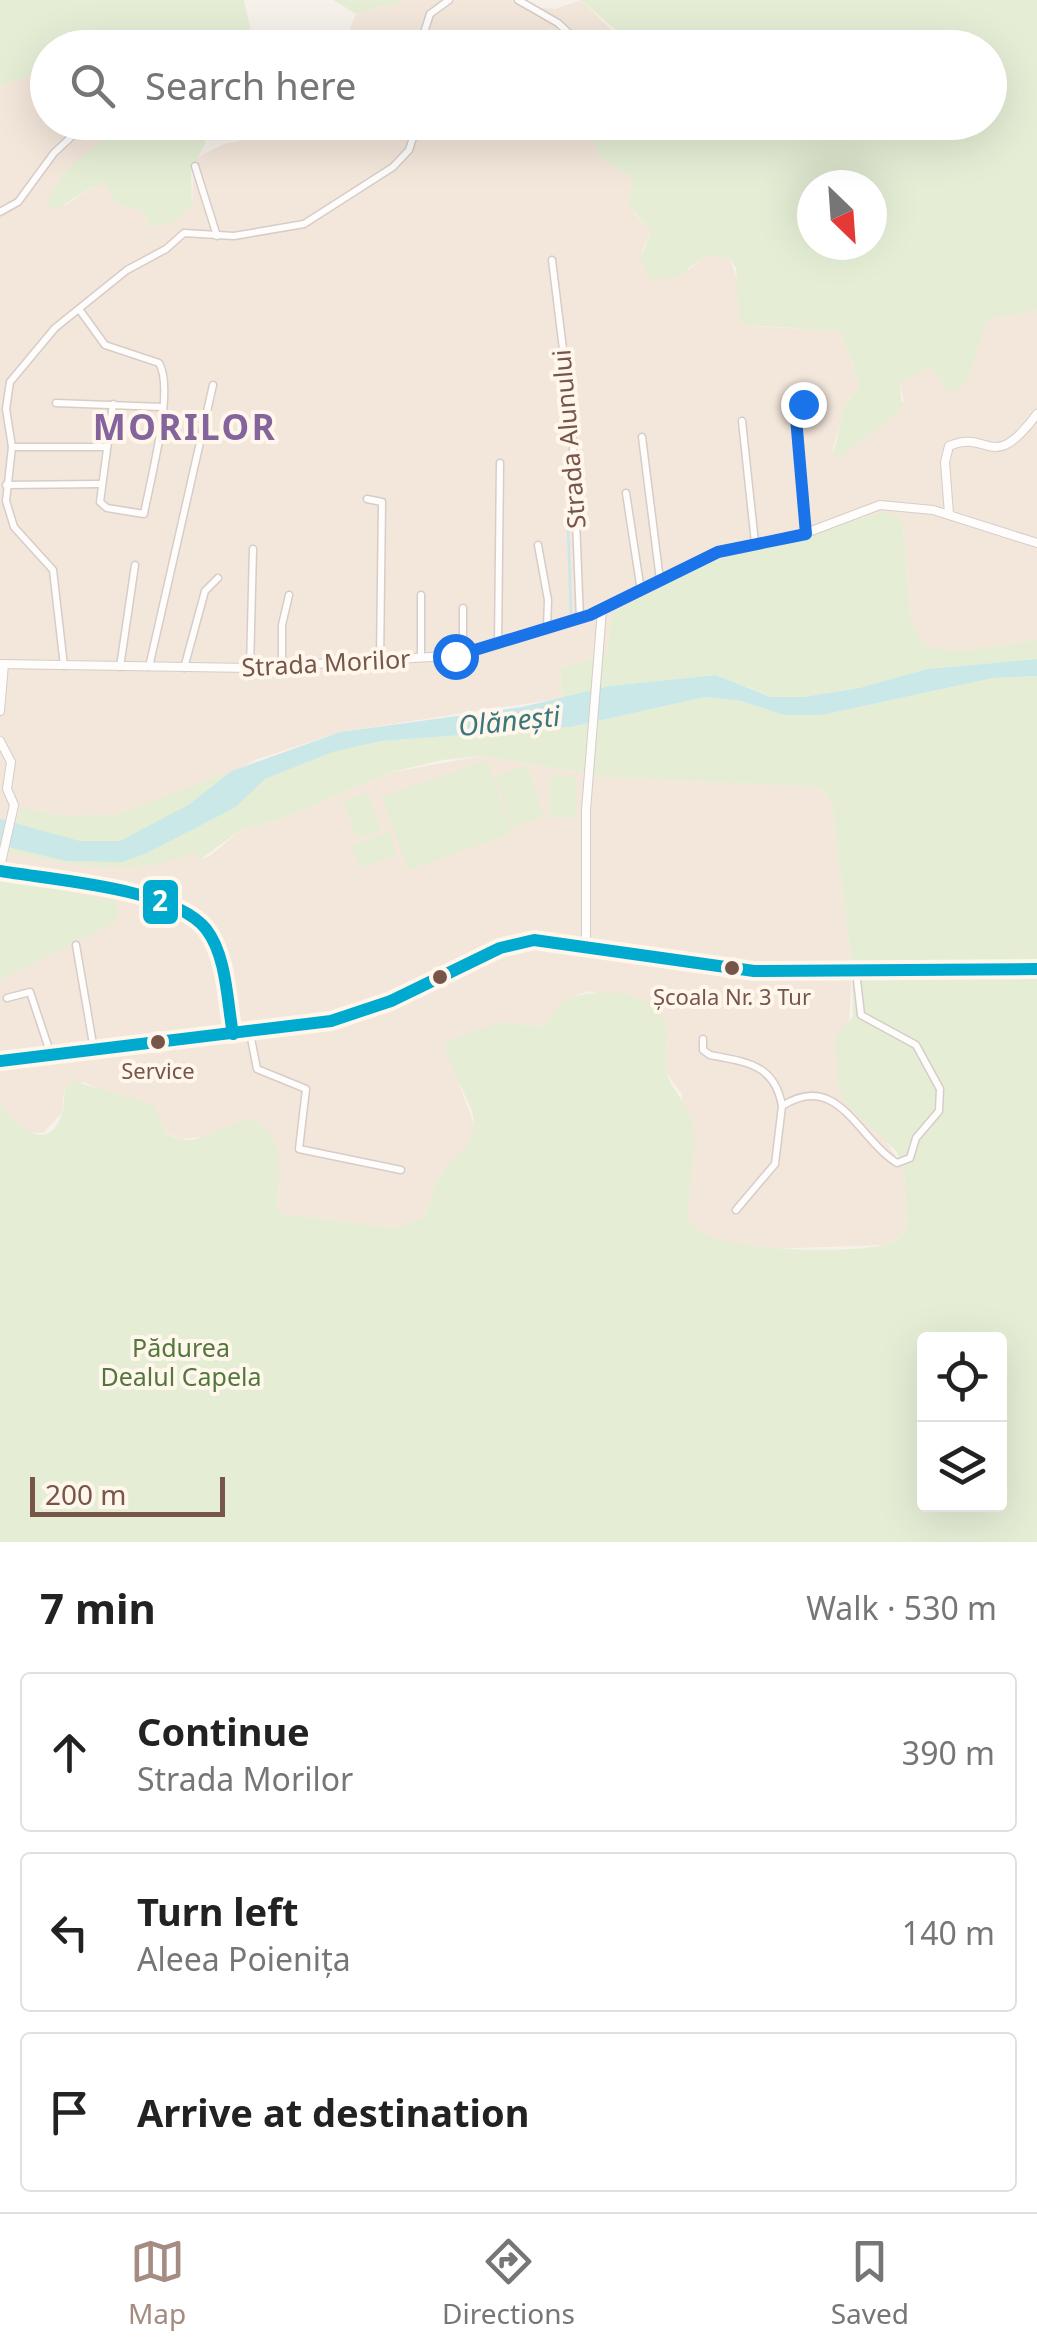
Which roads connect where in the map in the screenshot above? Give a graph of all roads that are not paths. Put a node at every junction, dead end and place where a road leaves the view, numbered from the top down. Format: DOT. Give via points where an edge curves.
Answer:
graph roads {
  1 [pos="449,0"];
  2 [pos="518,0"];
  3 [pos="425,30"];
  4 [pos="566,30"];
  5 [pos="67,140"];
  6 [pos="412,140"];
  7 [pos="195,166"];
  8 [pos="0,212"];
  9 [pos="216,236"];
  10 [pos="552,260"];
  11 [pos="79,309"];
  12 [pos="212,385"];
  13 [pos="56,403"];
  14 [pos="113,404"];
  15 [pos="803,404"];
  16 [pos="162,407"];
  17 [pos="3,408"];
  18 [pos="1037,414"];
  19 [pos="742,421"];
  20 [pos="642,437"];
  21 [pos="12,447"];
  22 [pos="106,447"];
  23 [pos="500,463"];
  24 [pos="6,484"];
  25 [pos="99,484"];
  26 [pos="626,494"];
  27 [pos="367,499"];
  28 [pos="950,514"];
  29 [pos="806,534"];
  30 [pos="755,543"];
  31 [pos="1037,543"];
  32 [pos="538,545"];
  33 [pos="253,549"];
  34 [pos="135,566"];
  35 [pos="218,578"];
  36 [pos="660,580"];
  37 [pos="641,591"];
  38 [pos="288,595"];
  39 [pos="421,596"];
  40 [pos="463,608"];
  41 [pos="602,610"];
  42 [pos="580,619"];
  43 [pos="547,629"];
  44 [pos="498,645"];
  45 [pos="463,655"];
  46 [pos="421,658"];
  47 [pos="380,662"];
  48 [pos="2,664"];
  49 [pos="64,666"];
  50 [pos="120,667"];
  51 [pos="149,667"];
  52 [pos="282,667"];
  53 [pos="184,668"];
  54 [pos="250,668"];
  55 [pos="0,711"];
  56 [pos="0,741"];
  57 [pos="0,866"];
  58 [pos="586,944"];
  59 [pos="76,945"];
  60 [pos="1037,969"];
  61 [pos="856,971"];
  62 [pos="8,998"];
  63 [pos="250,1033"];
  64 [pos="233,1034"];
  65 [pos="703,1038"];
  66 [pos="94,1050"];
  67 [pos="51,1055"];
  68 [pos="0,1061"];
  69 [pos="782,1106"];
  70 [pos="401,1170"];
  71 [pos="736,1210"];
  1 -- 3 [label="street" via="430,14"];
  2 -- 4 [label="street"];
  5 -- 8 [label="street" via="18,202"];
  6 -- 9 [label="street" via="393,167 322,216 294,227"];
  7 -- 9 [label="street"];
  9 -- 11 [label="street" via="184,233"];
  10 -- 42 [label="street, Strada Alunului" via="573,438"];
  11 -- 16 [label="street" via="105,345 159,363"];
  11 -- 17 [label="street" via="16,372"];
  12 -- 51 [label="street"];
  13 -- 14 [label="street"];
  14 -- 16 [label="street"];
  14 -- 22 [label="street"];
  15 -- 29 [label="street" via="796,418"];
  16 -- 25 [label="street" via="144,514 101,505"];
  17 -- 21 [label="street"];
  18 -- 28 [label="street" via="1004,446 948,446"];
  19 -- 30 [label="street"];
  20 -- 36 [label="street"];
  21 -- 22 [label="street"];
  21 -- 24 [label="street"];
  22 -- 25 [label="street"];
  23 -- 44 [label="street"];
  24 -- 25 [label="street"];
  24 -- 49 [label="street" via="14,527 46,558 55,579"];
  26 -- 37 [label="street"];
  27 -- 47 [label="street" via="382,502"];
  28 -- 29 [label="street, Strada Morilor" via="880,505"];
  28 -- 31 [label="street, Strada Morilor"];
  29 -- 30 [label="street, Strada Morilor"];
  30 -- 36 [label="street, Strada Morilor" via="707,556"];
  32 -- 43 [label="street"];
  33 -- 54 [label="street"];
  34 -- 50 [label="street"];
  35 -- 53 [label="street" via="205,591"];
  36 -- 37 [label="street, Strada Morilor"];
  37 -- 41 [label="street, Strada Morilor"];
  38 -- 52 [label="street"];
  39 -- 46 [label="street"];
  40 -- 45 [label="street"];
  41 -- 42 [label="street, Strada Morilor"];
  41 -- 58 [label="street" via="586,810"];
  42 -- 43 [label="street, Strada Morilor"];
  43 -- 44 [label="street, Strada Morilor"];
  44 -- 45 [label="street, Strada Morilor"];
  45 -- 46 [label="street, Strada Morilor"];
  46 -- 47 [label="street, Strada Morilor"];
  47 -- 52 [label="street, Strada Morilor"];
  48 -- 49 [label="street, Strada Morilor"];
  48 -- 55 [label="street"];
  49 -- 50 [label="street, Strada Morilor"];
  50 -- 51 [label="street, Strada Morilor"];
  51 -- 53 [label="street, Strada Morilor"];
  52 -- 54 [label="street, Strada Morilor"];
  53 -- 54 [label="street, Strada Morilor"];
  56 -- 57 [label="street" via="11,762 14,805"];
  57 -- 64 [label="street" via="189,912 212,942"];
  58 -- 61 [label="main road" via="754,972"];
  58 -- 63 [label="main road" via="510,944 357,1014"];
  59 -- 66 [label="street"];
  60 -- 61 [label="main road"];
  61 -- 69 [label="street" via="861,1014 916,1046 940,1089 939,1111 916,1138 910,1158 897,1164 830,1098 811,1095"];
  62 -- 67 [label="street" via="30,992"];
  63 -- 64 [label="main road"];
  63 -- 70 [label="street" via="257,1069 306,1089 299,1148"];
  64 -- 66 [label="main road"];
  65 -- 69 [label="street" via="710,1055 764,1069"];
  66 -- 67 [label="main road"];
  67 -- 68 [label="main road"];
  69 -- 71 [label="street" via="775,1164"];
}
